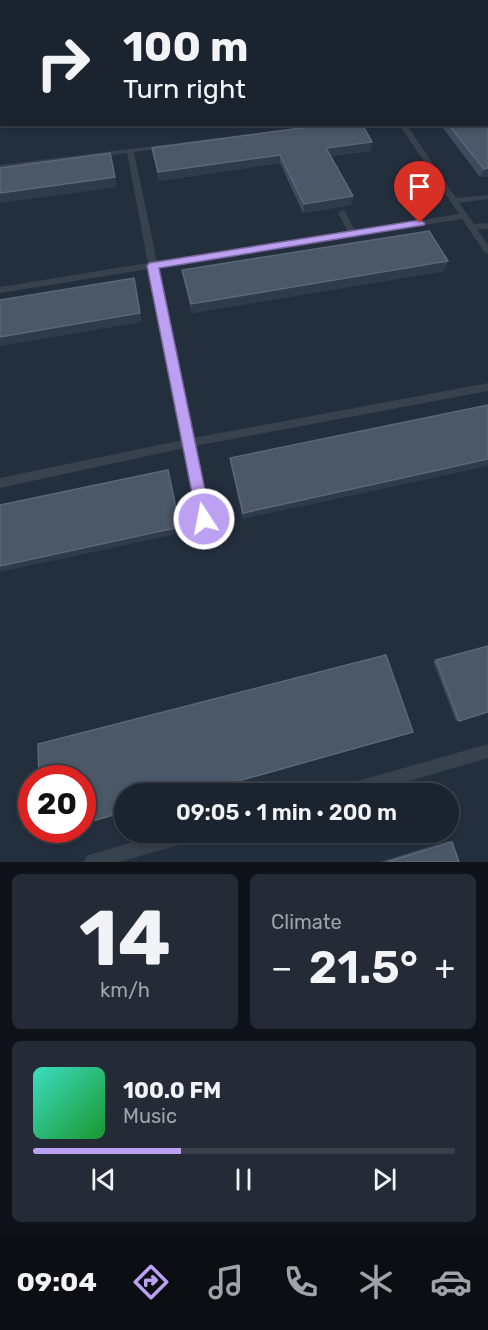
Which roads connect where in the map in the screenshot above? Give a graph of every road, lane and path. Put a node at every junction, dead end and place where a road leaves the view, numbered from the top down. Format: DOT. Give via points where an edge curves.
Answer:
graph roads {
  1 [pos="403,126"];
  2 [pos="289,130"];
  3 [pos="130,151"];
  4 [pos="0,167"];
  5 [pos="488,197"];
  6 [pos="454,201"];
  7 [pos="342,213"];
  8 [pos="464,216"];
  9 [pos="488,226"];
  10 [pos="472,227"];
  11 [pos="353,234"];
  12 [pos="488,251"];
  13 [pos="153,266"];
  14 [pos="0,290"];
  15 [pos="488,387"];
  16 [pos="188,443"];
  17 [pos="0,483"];
  18 [pos="204,519"];
  19 [pos="488,751"];
  20 [pos="376,783"];
  21 [pos="159,843"];
  22 [pos="92,862"];
  1 -- 6 [label="lane"];
  2 -- 3 [label="lane"];
  3 -- 4 [label="lane"];
  3 -- 13 [label="lane"];
  5 -- 6 [label="lane"];
  6 -- 8 [label="lane"];
  7 -- 11 [label="lane"];
  8 -- 10 [label="lane"];
  8 -- 11 [label="lane"];
  9 -- 10 [label="lane"];
  10 -- 12 [label="lane"];
  11 -- 13 [label="lane"];
  13 -- 14 [label="lane"];
  13 -- 16 [label="lane"];
  15 -- 16 [label="lane"];
  16 -- 17 [label="lane"];
  16 -- 18 [label="lane"];
  19 -- 20 [label="lane"];
  21 -- 22 [label="lane"];
}
